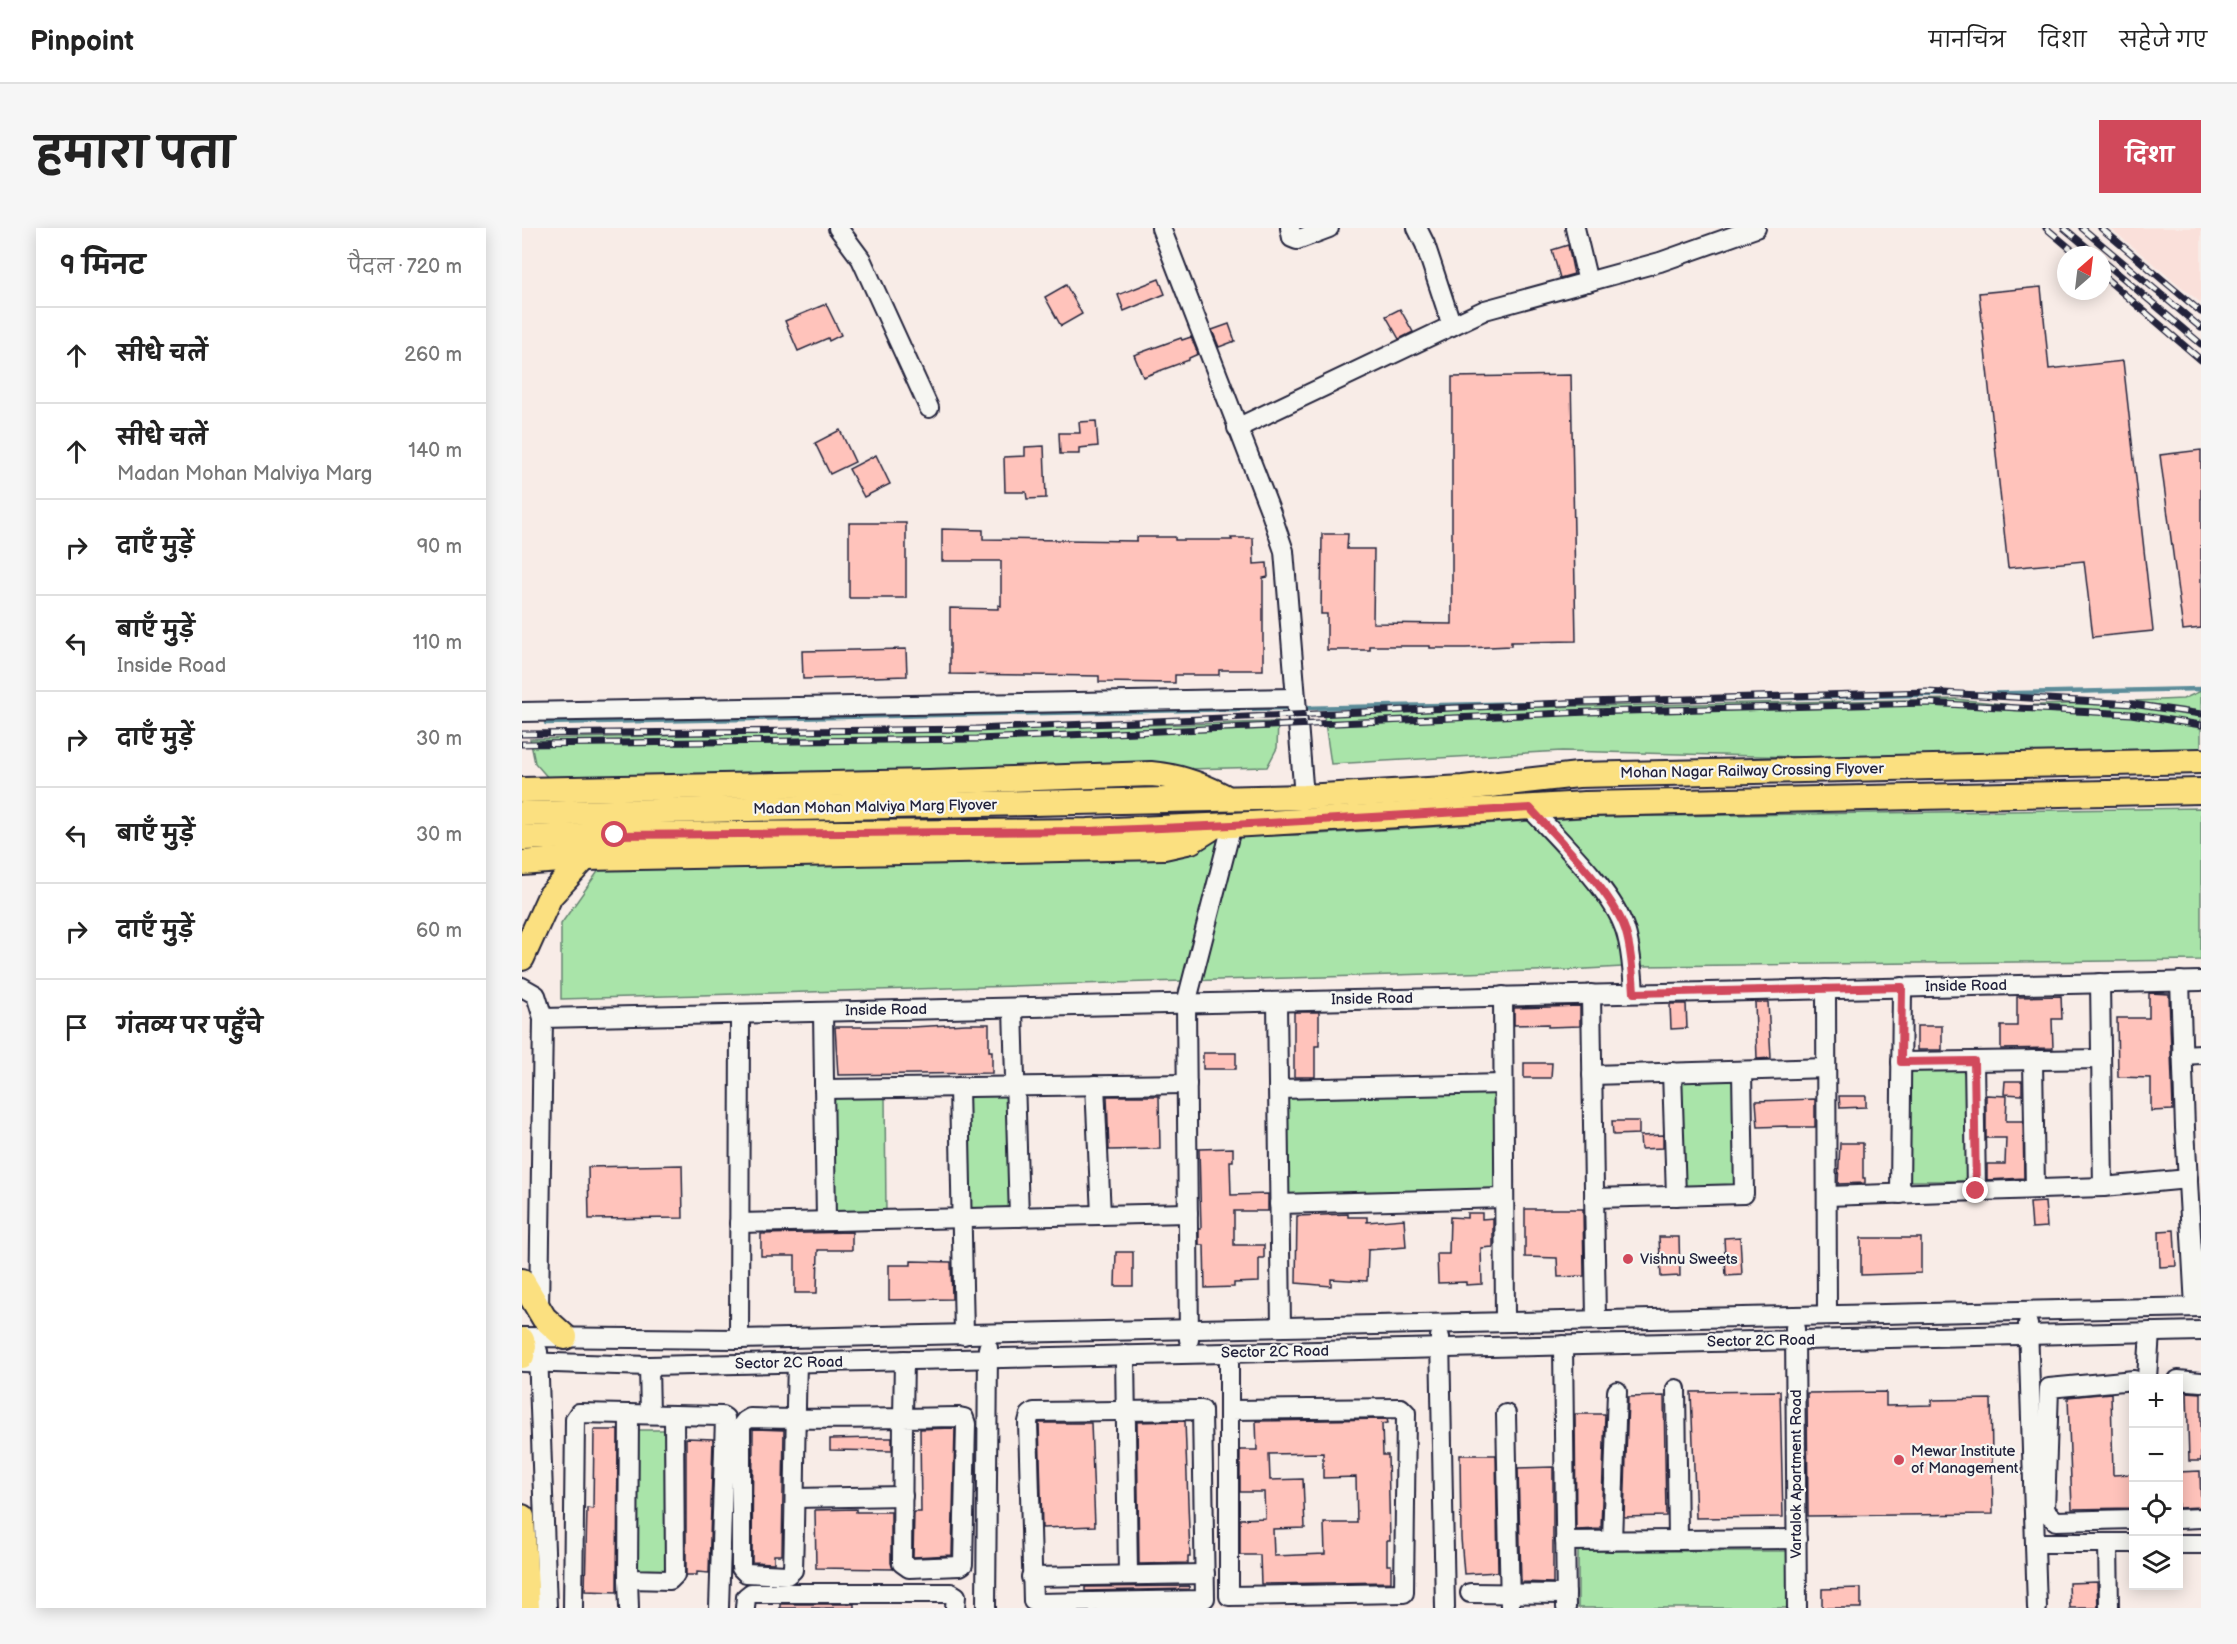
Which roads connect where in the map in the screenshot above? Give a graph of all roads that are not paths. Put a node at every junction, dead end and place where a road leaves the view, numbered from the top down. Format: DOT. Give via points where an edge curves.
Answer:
graph roads {
  1 [pos="838,228"];
  2 [pos="1161,228"];
  3 [pos="1290,228"];
  4 [pos="1329,228"];
  5 [pos="1417,228"];
  6 [pos="1575,228"];
  7 [pos="1756,228"];
  8 [pos="1728,233"];
  9 [pos="1588,282"];
  10 [pos="1452,326"];
  11 [pos="929,408"];
  12 [pos="1238,428"];
  13 [pos="1296,700"];
  14 [pos="522,712"];
  15 [pos="2201,761"];
  16 [pos="522,790"];
  17 [pos="2201,791"];
  18 [pos="1304,796"];
  19 [pos="1228,799"];
  20 [pos="1530,808"];
  21 [pos="522,814"];
  22 [pos="1223,825"];
  23 [pos="522,838"];
  24 [pos="585,858"];
  25 [pos="522,863"];
  26 [pos="522,958"];
  27 [pos="2180,981"];
  28 [pos="2201,981"];
  29 [pos="2100,983"];
  30 [pos="522,987"];
  31 [pos="1902,987"];
  32 [pos="1826,989"];
  33 [pos="1634,993"];
  34 [pos="1591,994"];
  35 [pos="1503,996"];
  36 [pos="1277,1002"];
  37 [pos="1186,1004"];
  38 [pos="1013,1008"];
  39 [pos="823,1012"];
  40 [pos="740,1014"];
  41 [pos="543,1018"];
  42 [pos="2201,1054"];
  43 [pos="2182,1055"];
  44 [pos="2101,1059"];
  45 [pos="2033,1060"];
  46 [pos="1974,1061"];
  47 [pos="1901,1062"];
  48 [pos="1826,1068"];
  49 [pos="1742,1071"];
  50 [pos="1672,1072"];
  51 [pos="1592,1075"];
  52 [pos="1186,1083"];
  53 [pos="1503,1084"];
  54 [pos="1095,1085"];
  55 [pos="1015,1086"];
  56 [pos="959,1087"];
  57 [pos="824,1089"];
  58 [pos="1278,1089"];
  59 [pos="2193,1128"];
  60 [pos="2188,1179"];
  61 [pos="2103,1187"];
  62 [pos="2035,1189"];
  63 [pos="1976,1191"];
  64 [pos="1900,1194"];
  65 [pos="1676,1196"];
  66 [pos="1827,1196"];
  67 [pos="1504,1198"];
  68 [pos="1594,1198"];
  69 [pos="1279,1204"];
  70 [pos="1188,1213"];
  71 [pos="1101,1215"];
  72 [pos="1019,1217"];
  73 [pos="962,1218"];
  74 [pos="826,1221"];
  75 [pos="739,1223"];
  76 [pos="522,1281"];
  77 [pos="2198,1307"];
  78 [pos="2027,1310"];
  79 [pos="540,1311"];
  80 [pos="1915,1313"];
  81 [pos="1827,1315"];
  82 [pos="1795,1316"];
  83 [pos="1671,1318"];
  84 [pos="1596,1320"];
  85 [pos="1505,1322"];
  86 [pos="1440,1324"];
  87 [pos="1281,1327"];
  88 [pos="1189,1329"];
  89 [pos="2201,1331"];
  90 [pos="2150,1332"];
  91 [pos="988,1334"];
  92 [pos="964,1335"];
  93 [pos="2028,1335"];
  94 [pos="565,1337"];
  95 [pos="1915,1337"];
  96 [pos="527,1338"];
  97 [pos="739,1340"];
  98 [pos="1796,1340"];
  99 [pos="1672,1343"];
  100 [pos="1563,1345"];
  101 [pos="1440,1348"];
  102 [pos="1229,1353"];
  103 [pos="1189,1354"];
  104 [pos="1125,1355"];
  105 [pos="988,1358"];
  106 [pos="528,1360"];
  107 [pos="903,1360"];
  108 [pos="797,1363"];
  109 [pos="649,1366"];
  110 [pos="2146,1374"];
  111 [pos="2129,1380"];
  112 [pos="2183,1380"];
  113 [pos="2201,1382"];
  114 [pos="1676,1389"];
  115 [pos="1617,1391"];
  116 [pos="1229,1410"];
  117 [pos="1126,1411"];
  118 [pos="629,1414"];
  119 [pos="650,1414"];
  120 [pos="1506,1414"];
  121 [pos="674,1415"];
  122 [pos="903,1418"];
  123 [pos="796,1419"];
  124 [pos="903,1496"];
  125 [pos="795,1498"];
  126 [pos="522,1517"];
  127 [pos="2183,1518"];
  128 [pos="2201,1518"];
  129 [pos="2129,1519"];
  130 [pos="1797,1539"];
  131 [pos="1678,1540"];
  132 [pos="1566,1541"];
  133 [pos="1612,1541"];
  134 [pos="2036,1543"];
  135 [pos="2108,1543"];
  136 [pos="2129,1544"];
  137 [pos="2183,1544"];
  138 [pos="2201,1544"];
  139 [pos="1205,1574"];
  140 [pos="1128,1575"];
  141 [pos="1031,1577"];
  142 [pos="628,1579"];
  143 [pos="1470,1593"];
  144 [pos="1510,1601"];
  145 [pos="1566,1601"];
  146 [pos="527,1608"];
  147 [pos="547,1608"];
  148 [pos="573,1608"];
  149 [pos="629,1608"];
  150 [pos="719,1608"];
  151 [pos="746,1608"];
  152 [pos="956,1608"];
  153 [pos="986,1608"];
  154 [pos="1444,1608"];
  155 [pos="1797,1608"];
  156 [pos="2037,1608"];
  157 [pos="2109,1608"];
  1 -- 11 [label="street" via="861,259"];
  2 -- 12 [label="street"];
  3 -- 4 [label="street" via="1295,240"];
  5 -- 10 [label="street"];
  6 -- 9 [label="street"];
  7 -- 8 [label="street"];
  8 -- 9 [label="street" via="1660,262"];
  9 -- 10 [label="street" via="1485,310"];
  10 -- 12 [label="street"];
  12 -- 13 [label="street" via="1284,551"];
  13 -- 14 [label="street"];
  13 -- 18 [label="street"];
  15 -- 18 [label="main road, Mohan Nagar Railway Crossing Flyover" via="1578,775 1463,788"];
  16 -- 19 [label="main road" via="1151,774 1197,783"];
  17 -- 20 [label="main road, Mohan Nagar Railway Crossing Flyover"];
  18 -- 19 [label="main road, Mohan Nagar Railway Crossing Flyover"];
  19 -- 21 [label="main road, Madan Mohan Malviya Marg Flyover"];
  20 -- 22 [label="main road, Mohan Nagar Railway Crossing Flyover"];
  20 -- 33 [label="street" via="1594,881 1624,925"];
  22 -- 23 [label="main road, Madan Mohan Malviya Marg Flyover" via="1088,831"];
  22 -- 24 [label="main road" via="1191,841 1164,847"];
  22 -- 37 [label="street"];
  24 -- 25 [label="main road"];
  24 -- 26 [label="main road" via="550,896"];
  27 -- 28 [label="street, Inside Road"];
  27 -- 29 [label="street, Inside Road"];
  27 -- 43 [label="street"];
  29 -- 31 [label="street, Inside Road"];
  29 -- 44 [label="street"];
  30 -- 41 [label="street" via="536,995"];
  31 -- 32 [label="street, Inside Road"];
  31 -- 47 [label="street"];
  32 -- 33 [label="street, Inside Road"];
  32 -- 48 [label="street"];
  33 -- 34 [label="street, Inside Road"];
  34 -- 35 [label="street, Inside Road"];
  34 -- 51 [label="street"];
  35 -- 36 [label="street, Inside Road"];
  35 -- 53 [label="street"];
  36 -- 37 [label="street, Inside Road"];
  36 -- 58 [label="street"];
  37 -- 38 [label="street, Inside Road"];
  37 -- 52 [label="street"];
  38 -- 39 [label="street, Inside Road"];
  38 -- 55 [label="street"];
  39 -- 40 [label="street, Inside Road"];
  39 -- 57 [label="street"];
  40 -- 41 [label="street, Inside Road"];
  40 -- 75 [label="street"];
  41 -- 79 [label="street"];
  42 -- 43 [label="street"];
  43 -- 59 [label="street"];
  44 -- 45 [label="street"];
  44 -- 61 [label="street"];
  45 -- 46 [label="street"];
  45 -- 62 [label="street"];
  46 -- 47 [label="street"];
  46 -- 63 [label="street"];
  47 -- 64 [label="street"];
  48 -- 49 [label="street"];
  48 -- 66 [label="street"];
  49 -- 50 [label="street"];
  49 -- 65 [label="street" via="1744,1194"];
  50 -- 51 [label="street"];
  50 -- 65 [label="street"];
  51 -- 68 [label="street"];
  52 -- 54 [label="street"];
  52 -- 70 [label="street"];
  53 -- 58 [label="street"];
  53 -- 67 [label="street"];
  54 -- 55 [label="street"];
  54 -- 71 [label="street"];
  55 -- 56 [label="street"];
  55 -- 72 [label="street"];
  56 -- 57 [label="street"];
  56 -- 73 [label="street"];
  57 -- 74 [label="street"];
  58 -- 69 [label="street"];
  59 -- 60 [label="street"];
  60 -- 61 [label="street"];
  60 -- 77 [label="street"];
  61 -- 62 [label="street"];
  62 -- 63 [label="street"];
  63 -- 64 [label="street"];
  64 -- 66 [label="street"];
  65 -- 68 [label="street"];
  66 -- 81 [label="street"];
  67 -- 69 [label="street"];
  67 -- 85 [label="street"];
  68 -- 84 [label="street"];
  69 -- 87 [label="street"];
  70 -- 71 [label="street"];
  70 -- 88 [label="street"];
  71 -- 72 [label="street"];
  72 -- 73 [label="street"];
  73 -- 74 [label="street"];
  73 -- 92 [label="street"];
  74 -- 75 [label="street"];
  75 -- 97 [label="street"];
  76 -- 79 [label="main road"];
  77 -- 78 [label="street, Sector 2C Road"];
  78 -- 80 [label="street, Sector 2C Road"];
  78 -- 93 [label="street"];
  79 -- 94 [label="main road"];
  79 -- 96 [label="street"];
  80 -- 81 [label="street, Sector 2C Road"];
  80 -- 95 [label="street"];
  81 -- 82 [label="street, Sector 2C Road"];
  82 -- 83 [label="street, Sector 2C Road"];
  82 -- 98 [label="street, Vartalok Apartment Road"];
  83 -- 84 [label="street, Sector 2C Road"];
  83 -- 99 [label="street"];
  84 -- 85 [label="street, Sector 2C Road"];
  85 -- 86 [label="street, Sector 2C Road"];
  86 -- 87 [label="street, Sector 2C Road"];
  86 -- 101 [label="street"];
  87 -- 88 [label="street, Sector 2C Road"];
  88 -- 91 [label="street, Sector 2C Road"];
  88 -- 103 [label="street"];
  89 -- 90 [label="street, Sector 2C Road"];
  90 -- 93 [label="street, Sector 2C Road"];
  90 -- 110 [label="street"];
  91 -- 92 [label="street, Sector 2C Road"];
  91 -- 105 [label="street"];
  92 -- 97 [label="street, Sector 2C Road"];
  93 -- 95 [label="street, Sector 2C Road"];
  93 -- 134 [label="street"];
  94 -- 96 [label="street, Sector 2C Road"];
  94 -- 97 [label="street, Sector 2C Road"];
  95 -- 98 [label="street, Sector 2C Road"];
  96 -- 106 [label="main road" via="524,1346"];
  98 -- 99 [label="street, Sector 2C Road"];
  98 -- 130 [label="street, Vartalok Apartment Road"];
  99 -- 100 [label="street, Sector 2C Road"];
  100 -- 101 [label="street, Sector 2C Road"];
  100 -- 132 [label="street"];
  101 -- 102 [label="street, Sector 2C Road"];
  101 -- 154 [label="street"];
  102 -- 103 [label="street, Sector 2C Road"];
  102 -- 116 [label="street"];
  103 -- 104 [label="street, Sector 2C Road"];
  104 -- 105 [label="street, Sector 2C Road"];
  104 -- 117 [label="street"];
  105 -- 107 [label="street, Sector 2C Road"];
  105 -- 153 [label="street"];
  106 -- 109 [label="street, Sector 2C Road"];
  106 -- 147 [label="street"];
  107 -- 108 [label="street, Sector 2C Road"];
  107 -- 122 [label="street"];
  108 -- 109 [label="street, Sector 2C Road"];
  108 -- 123 [label="street"];
  109 -- 119 [label="street"];
  111 -- 129 [label="street" via="2049,1388 2045,1511 2056,1521"];
  112 -- 113 [label="street"];
  114 -- 131 [label="street"];
  115 -- 133 [label="street"];
  116 -- 116 [label="street" via="1405,1410 1404,1593 1229,1596"];
  117 -- 139 [label="street" via="1202,1410"];
  117 -- 140 [label="street"];
  117 -- 141 [label="street" via="1030,1415"];
  118 -- 119 [label="street"];
  118 -- 142 [label="street"];
  118 -- 148 [label="street" via="575,1416"];
  119 -- 121 [label="street"];
  120 -- 144 [label="street"];
  121 -- 142 [label="street" via="675,1575 670,1580"];
  121 -- 150 [label="street" via="725,1418"];
  122 -- 123 [label="street"];
  122 -- 124 [label="street"];
  122 -- 124 [label="street" via="964,1418 961,1565 904,1566"];
  123 -- 125 [label="street"];
  123 -- 125 [label="street" via="750,1418 741,1426 742,1571 792,1573"];
  124 -- 125 [label="street"];
  126 -- 146 [label="main road"];
  127 -- 128 [label="street"];
  130 -- 131 [label="street"];
  130 -- 155 [label="street, Vartalok Apartment Road"];
  131 -- 133 [label="street"];
  132 -- 133 [label="street"];
  132 -- 145 [label="street"];
  134 -- 135 [label="street"];
  134 -- 156 [label="street"];
  135 -- 136 [label="street"];
  135 -- 157 [label="street"];
  137 -- 138 [label="street"];
  139 -- 140 [label="street"];
  139 -- 141 [label="street" via="1206,1594 1202,1600 1049,1603 1033,1601"];
  140 -- 141 [label="street"];
  142 -- 149 [label="street"];
  143 -- 144 [label="street"];
  144 -- 145 [label="street"];
  151 -- 152 [label="street" via="746,1597 751,1593 951,1593 956,1596"];
}
